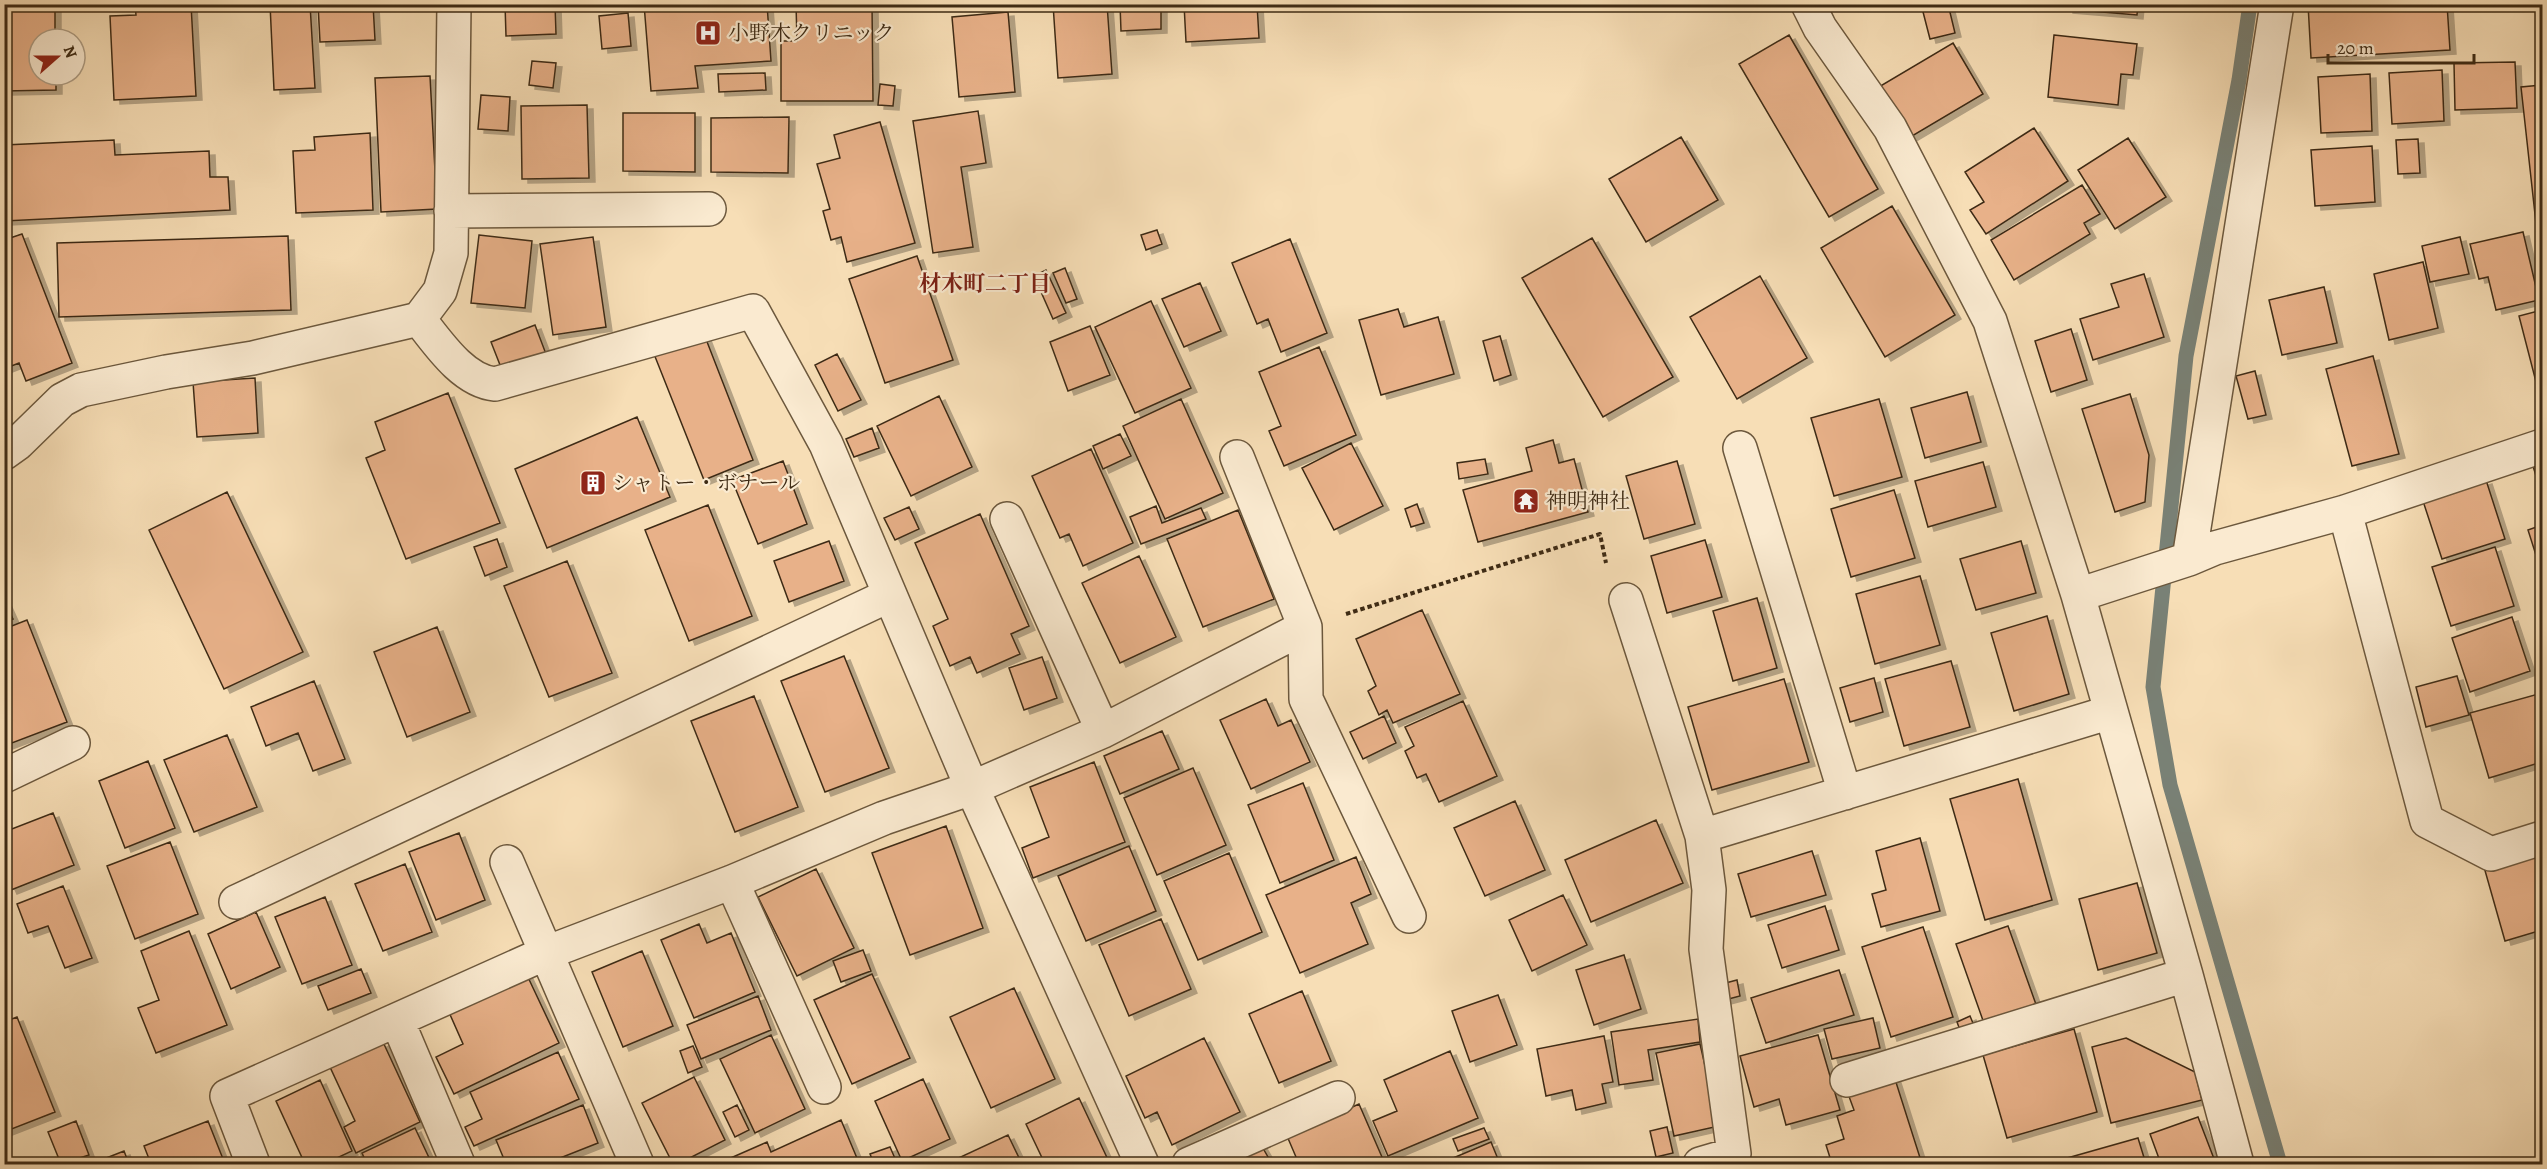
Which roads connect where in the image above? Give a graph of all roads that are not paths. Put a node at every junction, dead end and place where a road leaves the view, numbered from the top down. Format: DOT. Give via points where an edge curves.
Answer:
graph roads {
  1 [pos="454,4"];
  2 [pos="1808,4"];
  3 [pos="2277,4"];
  4 [pos="709,209"];
  5 [pos="451,211"];
  6 [pos="419,319"];
  7 [pos="2542,446"];
  8 [pos="1740,448"];
  9 [pos="4,453"];
  10 [pos="1237,457"];
  11 [pos="2345,512"];
  12 [pos="1007,519"];
  13 [pos="2189,559"];
  14 [pos="890,595"];
  15 [pos="2078,595"];
  16 [pos="1626,600"];
  17 [pos="1305,627"];
  18 [pos="2111,712"];
  19 [pos="1103,731"];
  20 [pos="73,744"];
  21 [pos="4,776"];
  22 [pos="972,788"];
  23 [pos="1845,792"];
  24 [pos="1702,836"];
  25 [pos="2542,838"];
  26 [pos="507,862"];
  27 [pos="732,882"];
  28 [pos="236,902"];
  29 [pos="1409,916"];
  30 [pos="546,953"];
  31 [pos="2186,975"];
  32 [pos="397,1020"];
  33 [pos="1847,1080"];
  34 [pos="824,1088"];
  35 [pos="1338,1098"];
  36 [pos="253,1164"];
  37 [pos="458,1164"];
  38 [pos="637,1164"];
  39 [pos="1142,1164"];
  40 [pos="1189,1164"];
  41 [pos="1700,1164"];
  42 [pos="2237,1164"];
  1 -- 5 [label="street"];
  2 -- 15 [label="street" via="1820,28 1890,128 1990,321"];
  3 -- 13 [label="street"];
  4 -- 5 [label="street"];
  5 -- 6 [label="street" via="451,253 440,291"];
  6 -- 9 [label="street" via="253,358 81,390 63,400"];
  6 -- 14 [label="street" via="444,351 482,382 495,384 753,312 826,444"];
  7 -- 11 [label="street"];
  8 -- 23 [label="street"];
  10 -- 17 [label="street"];
  11 -- 13 [label="street" via="2215,548"];
  11 -- 25 [label="street" via="2427,821 2491,854"];
  12 -- 19 [label="street"];
  13 -- 15 [label="street"];
  14 -- 22 [label="street"];
  14 -- 28 [label="street"];
  15 -- 18 [label="street"];
  16 -- 24 [label="street"];
  17 -- 19 [label="street"];
  17 -- 29 [label="street" via="1306,699"];
  18 -- 23 [label="street"];
  18 -- 31 [label="street"];
  19 -- 22 [label="street"];
  20 -- 21 [label="street"];
  22 -- 27 [label="street" via="884,818"];
  22 -- 39 [label="street"];
  23 -- 24 [label="street"];
  24 -- 41 [label="street" via="1709,890 1706,950 1734,1154"];
  26 -- 30 [label="street"];
  27 -- 30 [label="street"];
  27 -- 34 [label="street"];
  30 -- 32 [label="street"];
  30 -- 38 [label="street"];
  31 -- 33 [label="street"];
  31 -- 42 [label="street"];
  32 -- 36 [label="street" via="227,1096"];
  32 -- 37 [label="street"];
  35 -- 40 [label="street"];
}
